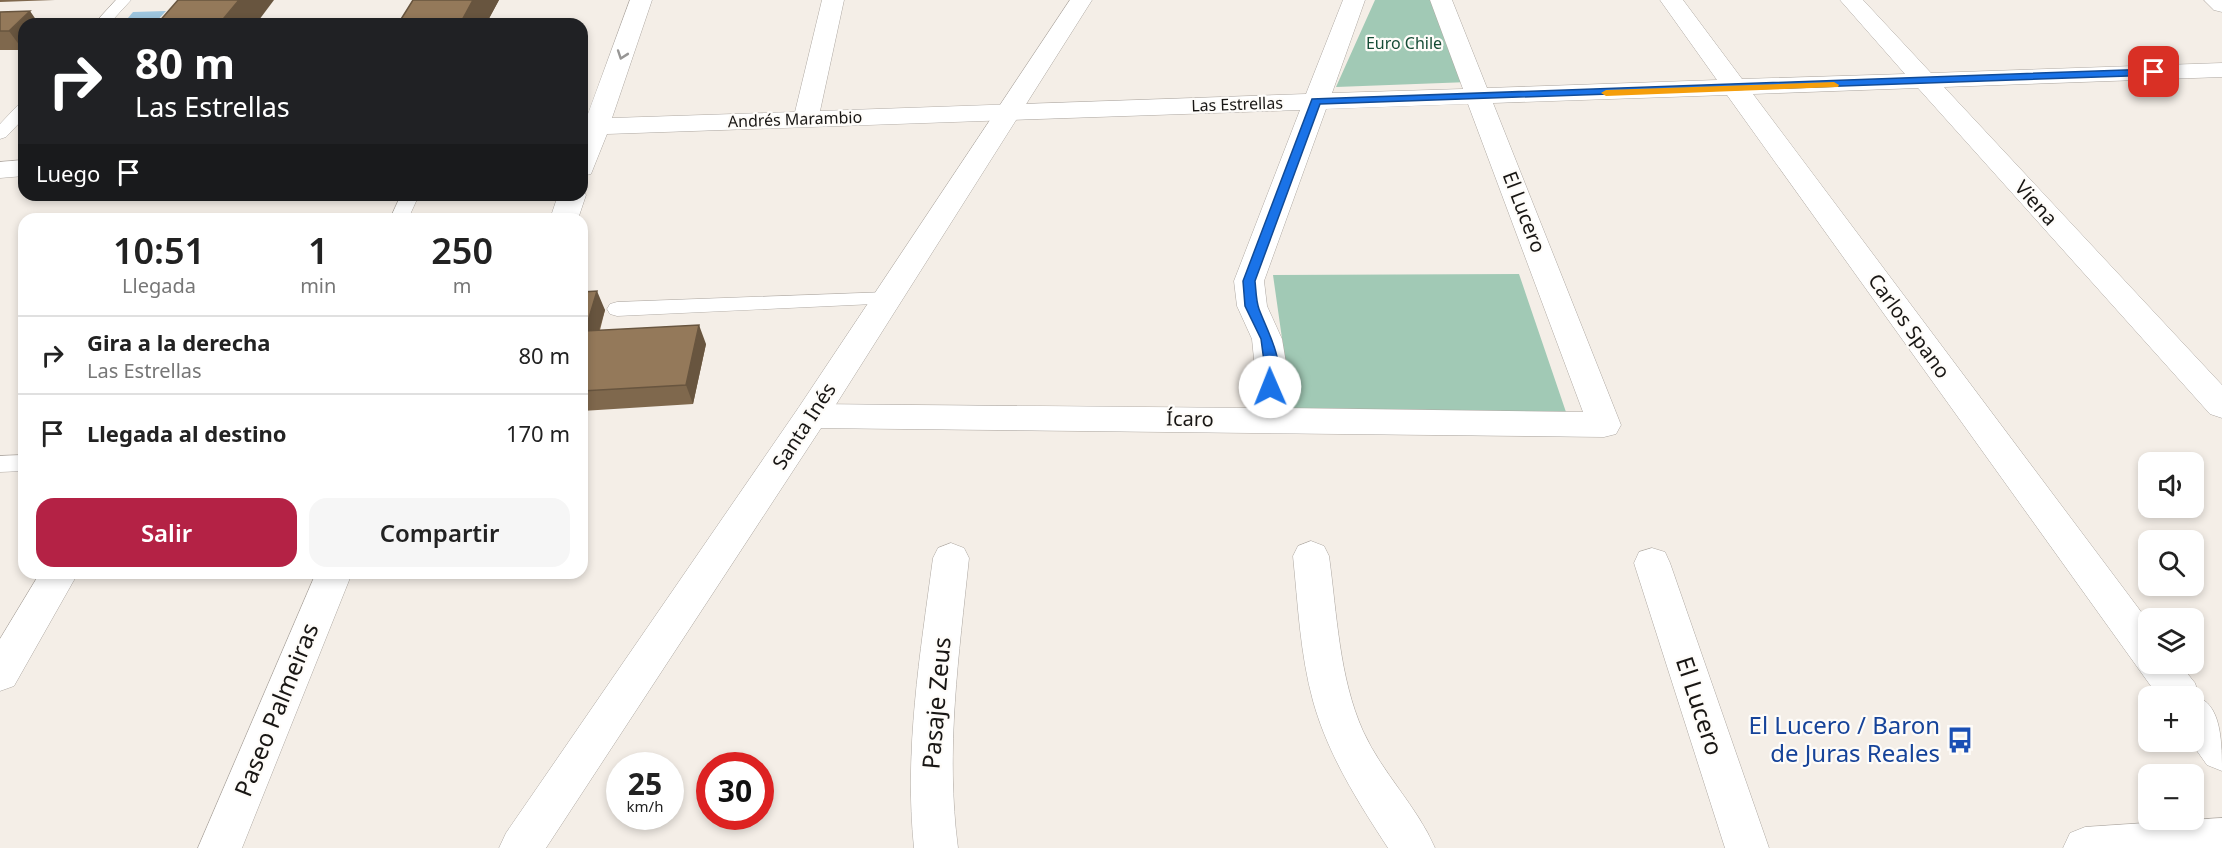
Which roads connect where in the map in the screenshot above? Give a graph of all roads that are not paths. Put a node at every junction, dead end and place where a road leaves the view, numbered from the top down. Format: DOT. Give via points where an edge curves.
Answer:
graph roads {
  1 [pos="124,0"];
  2 [pos="641,0"];
  3 [pos="832,0"];
  4 [pos="1082,0"];
  5 [pos="1354,0"];
  6 [pos="1441,0"];
  7 [pos="1671,0"];
  8 [pos="1851,0"];
  9 [pos="2215,0"];
  10 [pos="2222,5"];
  11 [pos="107,18"];
  12 [pos="2222,70"];
  13 [pos="1926,81"];
  14 [pos="1735,88"];
  15 [pos="1480,97"];
  16 [pos="1316,101"];
  17 [pos="1008,112"];
  18 [pos="18,114"];
  19 [pos="806,119"];
  20 [pos="589,127"];
  21 [pos="0,134"];
  22 [pos="18,168"];
  23 [pos="0,170"];
  24 [pos="888,298"];
  25 [pos="617,309"];
  26 [pos="2222,406"];
  27 [pos="811,417"];
  28 [pos="1268,421"];
  29 [pos="1604,425"];
  30 [pos="18,463"];
  31 [pos="0,464"];
  32 [pos="1311,556"];
  33 [pos="951,558"];
  34 [pos="1652,563"];
  35 [pos="56,579"];
  36 [pos="332,579"];
  37 [pos="2138,637"];
  38 [pos="0,674"];
  39 [pos="2204,728"];
  40 [pos="2222,752"];
  41 [pos="2222,839"];
  42 [pos="220,848"];
  43 [pos="521,848"];
  44 [pos="936,848"];
  45 [pos="1413,848"];
  46 [pos="1747,848"];
  47 [pos="2085,848"];
  1 -- 11 [label="lane"];
  2 -- 20 [label="street, one-way"];
  3 -- 19 [label="street"];
  4 -- 17 [label="street, Santa Inés"];
  5 -- 16 [label="street"];
  6 -- 15 [label="street, El Lucero"];
  7 -- 14 [label="street, Carlos Spano"];
  8 -- 13 [label="street, Viena"];
  9 -- 10 [label="street"];
  12 -- 13 [label="street, Las Estrellas"];
  13 -- 14 [label="street, Las Estrellas"];
  13 -- 26 [label="street, Viena"];
  14 -- 15 [label="street, Las Estrellas"];
  14 -- 37 [label="street, Carlos Spano"];
  15 -- 16 [label="street, Las Estrellas"];
  15 -- 29 [label="street, El Lucero"];
  16 -- 17 [label="street, Las Estrellas"];
  16 -- 28 [label="street" via="1249,281 1251,306 1267,339 1271,369"];
  17 -- 19 [label="street, Andrés Marambio"];
  17 -- 24 [label="street, Santa Inés"];
  18 -- 21 [label="lane"];
  19 -- 20 [label="street, Andrés Marambio"];
  22 -- 23 [label="street"];
  24 -- 25 [label="lane"];
  24 -- 27 [label="street, Santa Inés"];
  27 -- 28 [label="street, Ícaro"];
  27 -- 43 [label="street, Santa Inés"];
  28 -- 29 [label="street, Ícaro"];
  30 -- 31 [label="lane"];
  32 -- 45 [label="street" via="1327,674 1339,722 1354,754"];
  33 -- 44 [label="street, Pasaje Zeus" via="929,766"];
  34 -- 46 [label="street, El Lucero"];
  35 -- 38 [label="street"];
  36 -- 42 [label="street, Paseo Palmeiras"];
  39 -- 40 [label="street"];
  41 -- 47 [label="street"];
}
